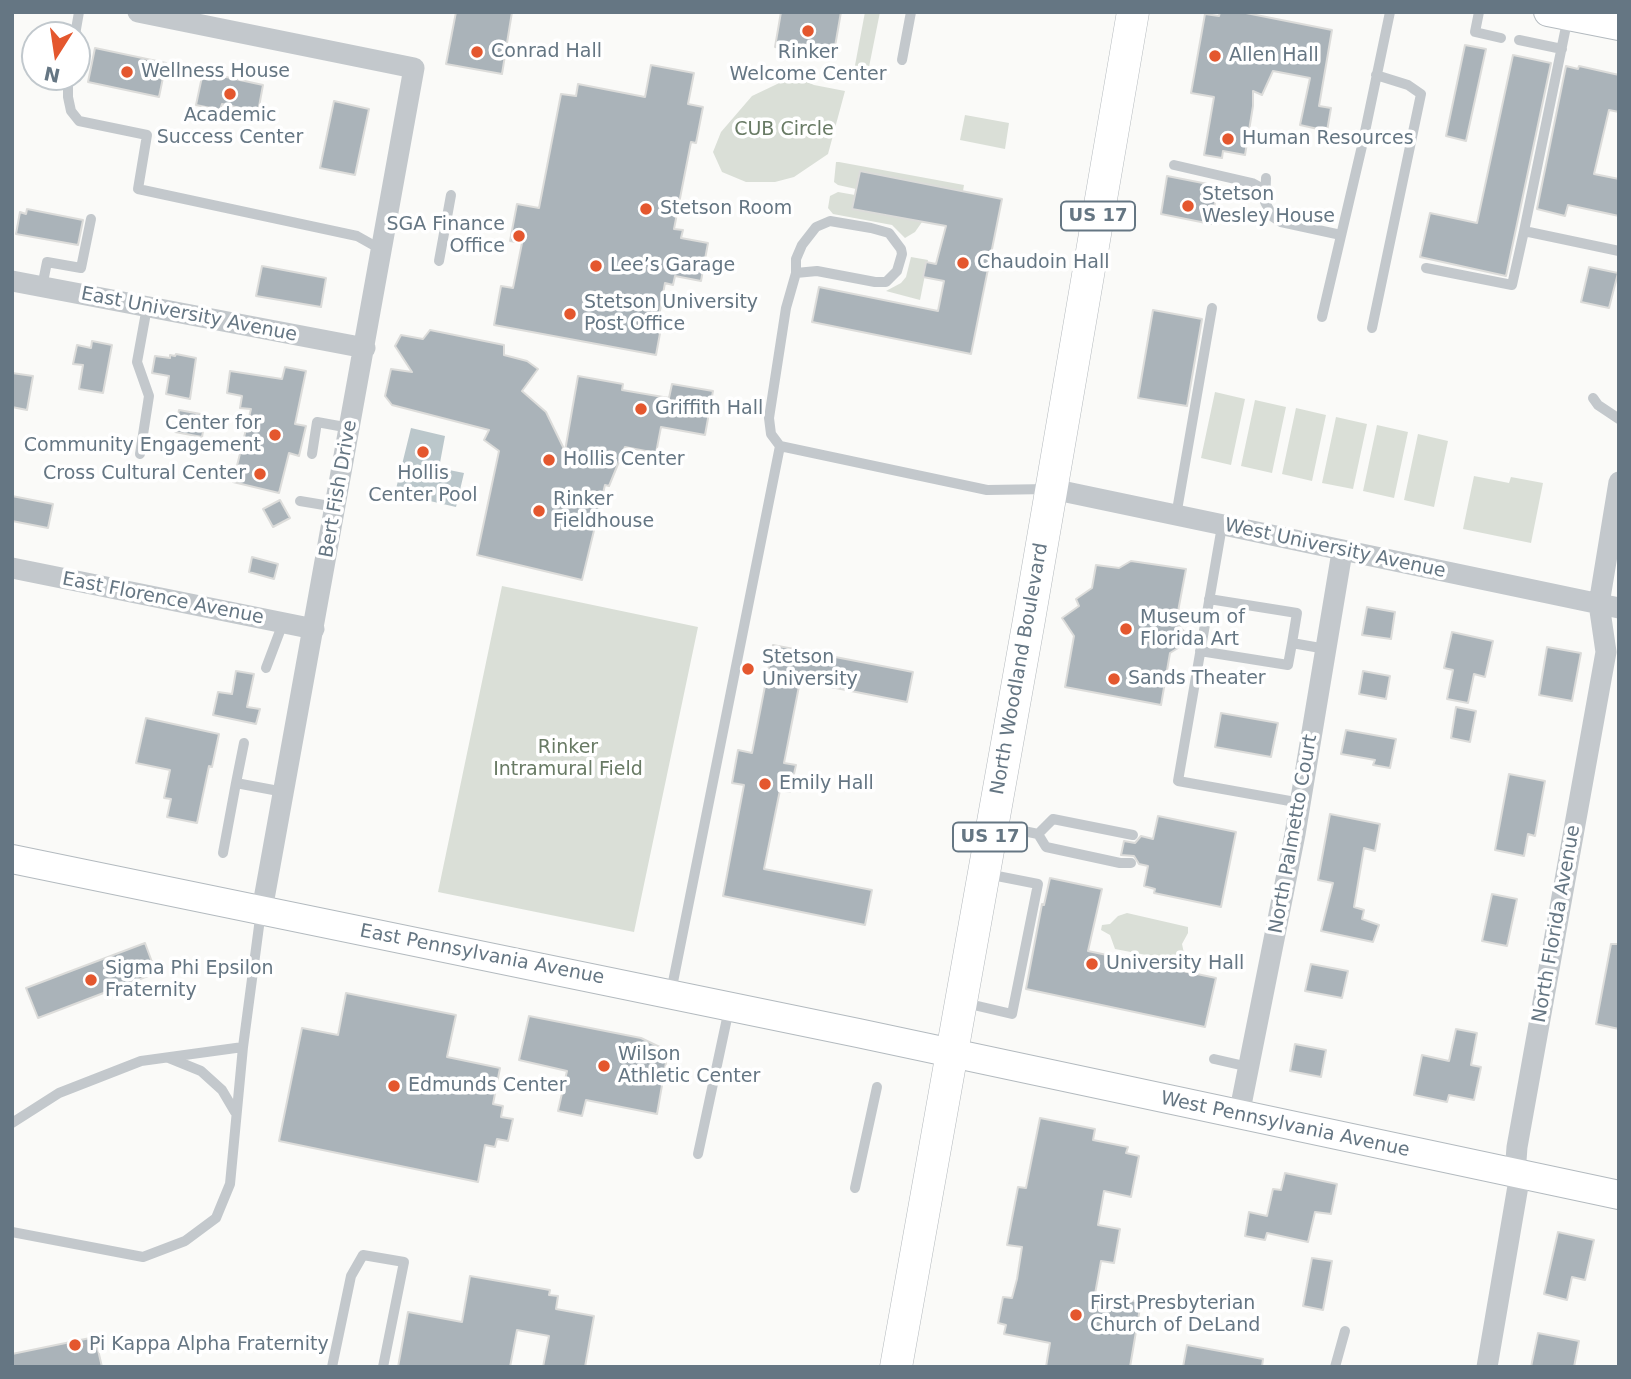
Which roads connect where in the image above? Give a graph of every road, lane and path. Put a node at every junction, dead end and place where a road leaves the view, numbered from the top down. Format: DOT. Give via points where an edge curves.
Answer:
graph roads {
  1 [pos="138,12"];
  2 [pos="911,12"];
  3 [pos="1133,12"];
  4 [pos="1390,12"];
  5 [pos="1479,12"];
  6 [pos="1558,14"];
  7 [pos="1619,26"];
  8 [pos="1501,38"];
  9 [pos="1519,40"];
  10 [pos="1562,49"];
  11 [pos="902,60"];
  12 [pos="1376,75"];
  13 [pos="68,91"];
  14 [pos="1174,165"];
  15 [pos="451,195"];
  16 [pos="91,219"];
  17 [pos="1524,231"];
  18 [pos="1342,234"];
  19 [pos="382,250"];
  20 [pos="1619,251"];
  21 [pos="439,261"];
  22 [pos="1426,268"];
  23 [pos="796,273"];
  24 [pos="12,281"];
  25 [pos="42,287"];
  26 [pos="147,307"];
  27 [pos="1212,308"];
  28 [pos="1322,317"];
  29 [pos="1372,328"];
  30 [pos="365,348"];
  31 [pos="1593,398"];
  32 [pos="1619,419"];
  33 [pos="350,428"];
  34 [pos="780,446"];
  35 [pos="140,454"];
  36 [pos="312,454"];
  37 [pos="1619,482"];
  38 [pos="1052,489"];
  39 [pos="300,501"];
  40 [pos="336,508"];
  41 [pos="1176,516"];
  42 [pos="1222,526"];
  43 [pos="1342,552"];
  44 [pos="12,568"];
  45 [pos="1209,599"];
  46 [pos="1609,606"];
  47 [pos="283,623"];
  48 [pos="314,629"];
  49 [pos="1292,643"];
  50 [pos="1326,649"];
  51 [pos="1200,651"];
  52 [pos="266,668"];
  53 [pos="244,743"];
  54 [pos="236,783"];
  55 [pos="284,792"];
  56 [pos="1301,803"];
  57 [pos="993,824"];
  58 [pos="1038,834"];
  59 [pos="1133,835"];
  60 [pos="223,853"];
  61 [pos="12,859"];
  62 [pos="1130,863"];
  63 [pos="984,874"];
  64 [pos="262,910"];
  65 [pos="671,994"];
  66 [pos="961,1003"];
  67 [pos="730,1006"];
  68 [pos="243,1047"];
  69 [pos="952,1054"];
  70 [pos="166,1057"];
  71 [pos="1214,1059"];
  72 [pos="1249,1067"];
  73 [pos="877,1087"];
  74 [pos="236,1114"];
  75 [pos="1239,1115"];
  76 [pos="12,1123"];
  77 [pos="698,1154"];
  78 [pos="1516,1174"];
  79 [pos="855,1188"];
  80 [pos="1619,1195"];
  81 [pos="12,1232"];
  82 [pos="1345,1331"];
  83 [pos="332,1367"];
  84 [pos="383,1367"];
  85 [pos="896,1367"];
  86 [pos="1335,1367"];
  87 [pos="1487,1367"];
  1 -- 19 [label="street, Bert Fish Drive" via="414,68"];
  2 -- 11 [label="lane"];
  3 -- 38 [label="main road, North Woodland Boulevard / US 17"];
  4 -- 12 [label="lane"];
  5 -- 8 [label="lane" via="1475,32"];
  6 -- 7 [label="street"];
  6 -- 10 [label="lane"];
  9 -- 10 [label="lane"];
  10 -- 17 [label="lane"];
  12 -- 18 [label="lane"];
  12 -- 29 [label="lane" via="1421,94"];
  13 -- 19 [label="lane" via="71,111 79,121 146,135 138,188 358,236"];
  14 -- 18 [label="lane" via="1265,184 1265,202 1273,217"];
  15 -- 21 [label="lane"];
  16 -- 25 [label="lane" via="81,268 47,262"];
  17 -- 20 [label="lane"];
  17 -- 22 [label="lane" via="1511,285"];
  18 -- 28 [label="lane"];
  19 -- 30 [label="street, Bert Fish Drive"];
  23 -- 23 [label="lane" via="817,271 886,282 897,271 901,248 881,230 821,223 802,245"];
  23 -- 34 [label="lane" via="769,418 771,434"];
  24 -- 25 [label="street, East University Avenue"];
  25 -- 26 [label="street, East University Avenue"];
  26 -- 30 [label="street, East University Avenue"];
  26 -- 35 [label="lane" via="137,362 149,396"];
  27 -- 41 [label="lane"];
  30 -- 33 [label="street, Bert Fish Drive"];
  31 -- 32 [label="lane"];
  33 -- 36 [label="lane" via="317,422"];
  33 -- 40 [label="street, Bert Fish Drive"];
  34 -- 38 [label="lane" via="987,490"];
  34 -- 65 [label="lane"];
  37 -- 46 [label="street, North Florida Avenue"];
  38 -- 41 [label="street, West University Avenue"];
  38 -- 57 [label="main road, North Woodland Boulevard / US 17"];
  39 -- 40 [label="lane"];
  40 -- 48 [label="street, Bert Fish Drive"];
  41 -- 42 [label="street, West University Avenue"];
  42 -- 43 [label="street, West University Avenue"];
  42 -- 45 [label="lane"];
  43 -- 46 [label="street, West University Avenue"];
  43 -- 50 [label="street, North Palmetto Court"];
  44 -- 47 [label="street, East Florence Avenue"];
  45 -- 49 [label="lane" via="1297,613"];
  45 -- 51 [label="lane"];
  46 -- 78 [label="street, North Florida Avenue" via="1606,652 1517,1147"];
  47 -- 48 [label="street, East Florence Avenue"];
  47 -- 52 [label="lane"];
  48 -- 55 [label="street, Bert Fish Drive"];
  49 -- 50 [label="lane"];
  49 -- 51 [label="lane" via="1288,665"];
  50 -- 56 [label="street, North Palmetto Court"];
  51 -- 56 [label="lane" via="1178,781"];
  53 -- 54 [label="lane"];
  54 -- 55 [label="lane"];
  54 -- 60 [label="lane"];
  55 -- 64 [label="street, Bert Fish Drive"];
  56 -- 72 [label="street, North Palmetto Court"];
  57 -- 58 [label="lane"];
  57 -- 63 [label="main road, North Woodland Boulevard / US 17"];
  58 -- 59 [label="lane" via="1053,819"];
  58 -- 62 [label="lane" via="1046,847"];
  61 -- 64 [label="street, East Pennsylvania Avenue"];
  63 -- 66 [label="main road, North Woodland Boulevard / US 17"];
  63 -- 66 [label="lane" via="1038,884 1012,1014"];
  64 -- 65 [label="street, East Pennsylvania Avenue"];
  64 -- 68 [label="lane"];
  65 -- 67 [label="street, East Pennsylvania Avenue"];
  66 -- 69 [label="main road, North Woodland Boulevard / US 17"];
  67 -- 69 [label="street, East Pennsylvania Avenue"];
  67 -- 77 [label="lane"];
  68 -- 70 [label="lane"];
  68 -- 74 [label="lane"];
  69 -- 75 [label="street, West Pennsylvania Avenue"];
  69 -- 85 [label="main road, North Woodland Boulevard / US 17"];
  70 -- 74 [label="lane" via="201,1071 222,1090"];
  70 -- 76 [label="lane" via="141,1061 59,1093"];
  71 -- 72 [label="lane"];
  72 -- 75 [label="street, North Palmetto Court"];
  73 -- 79 [label="lane"];
  74 -- 81 [label="lane" via="230,1184 216,1218 185,1241 143,1257"];
  75 -- 78 [label="street, West Pennsylvania Avenue"];
  78 -- 80 [label="street, West Pennsylvania Avenue"];
  78 -- 87 [label="street, North Florida Avenue" via="1518,1186"];
  82 -- 86 [label="lane"];
  83 -- 84 [label="lane" via="351,1276 363,1255 404,1262"];
}
